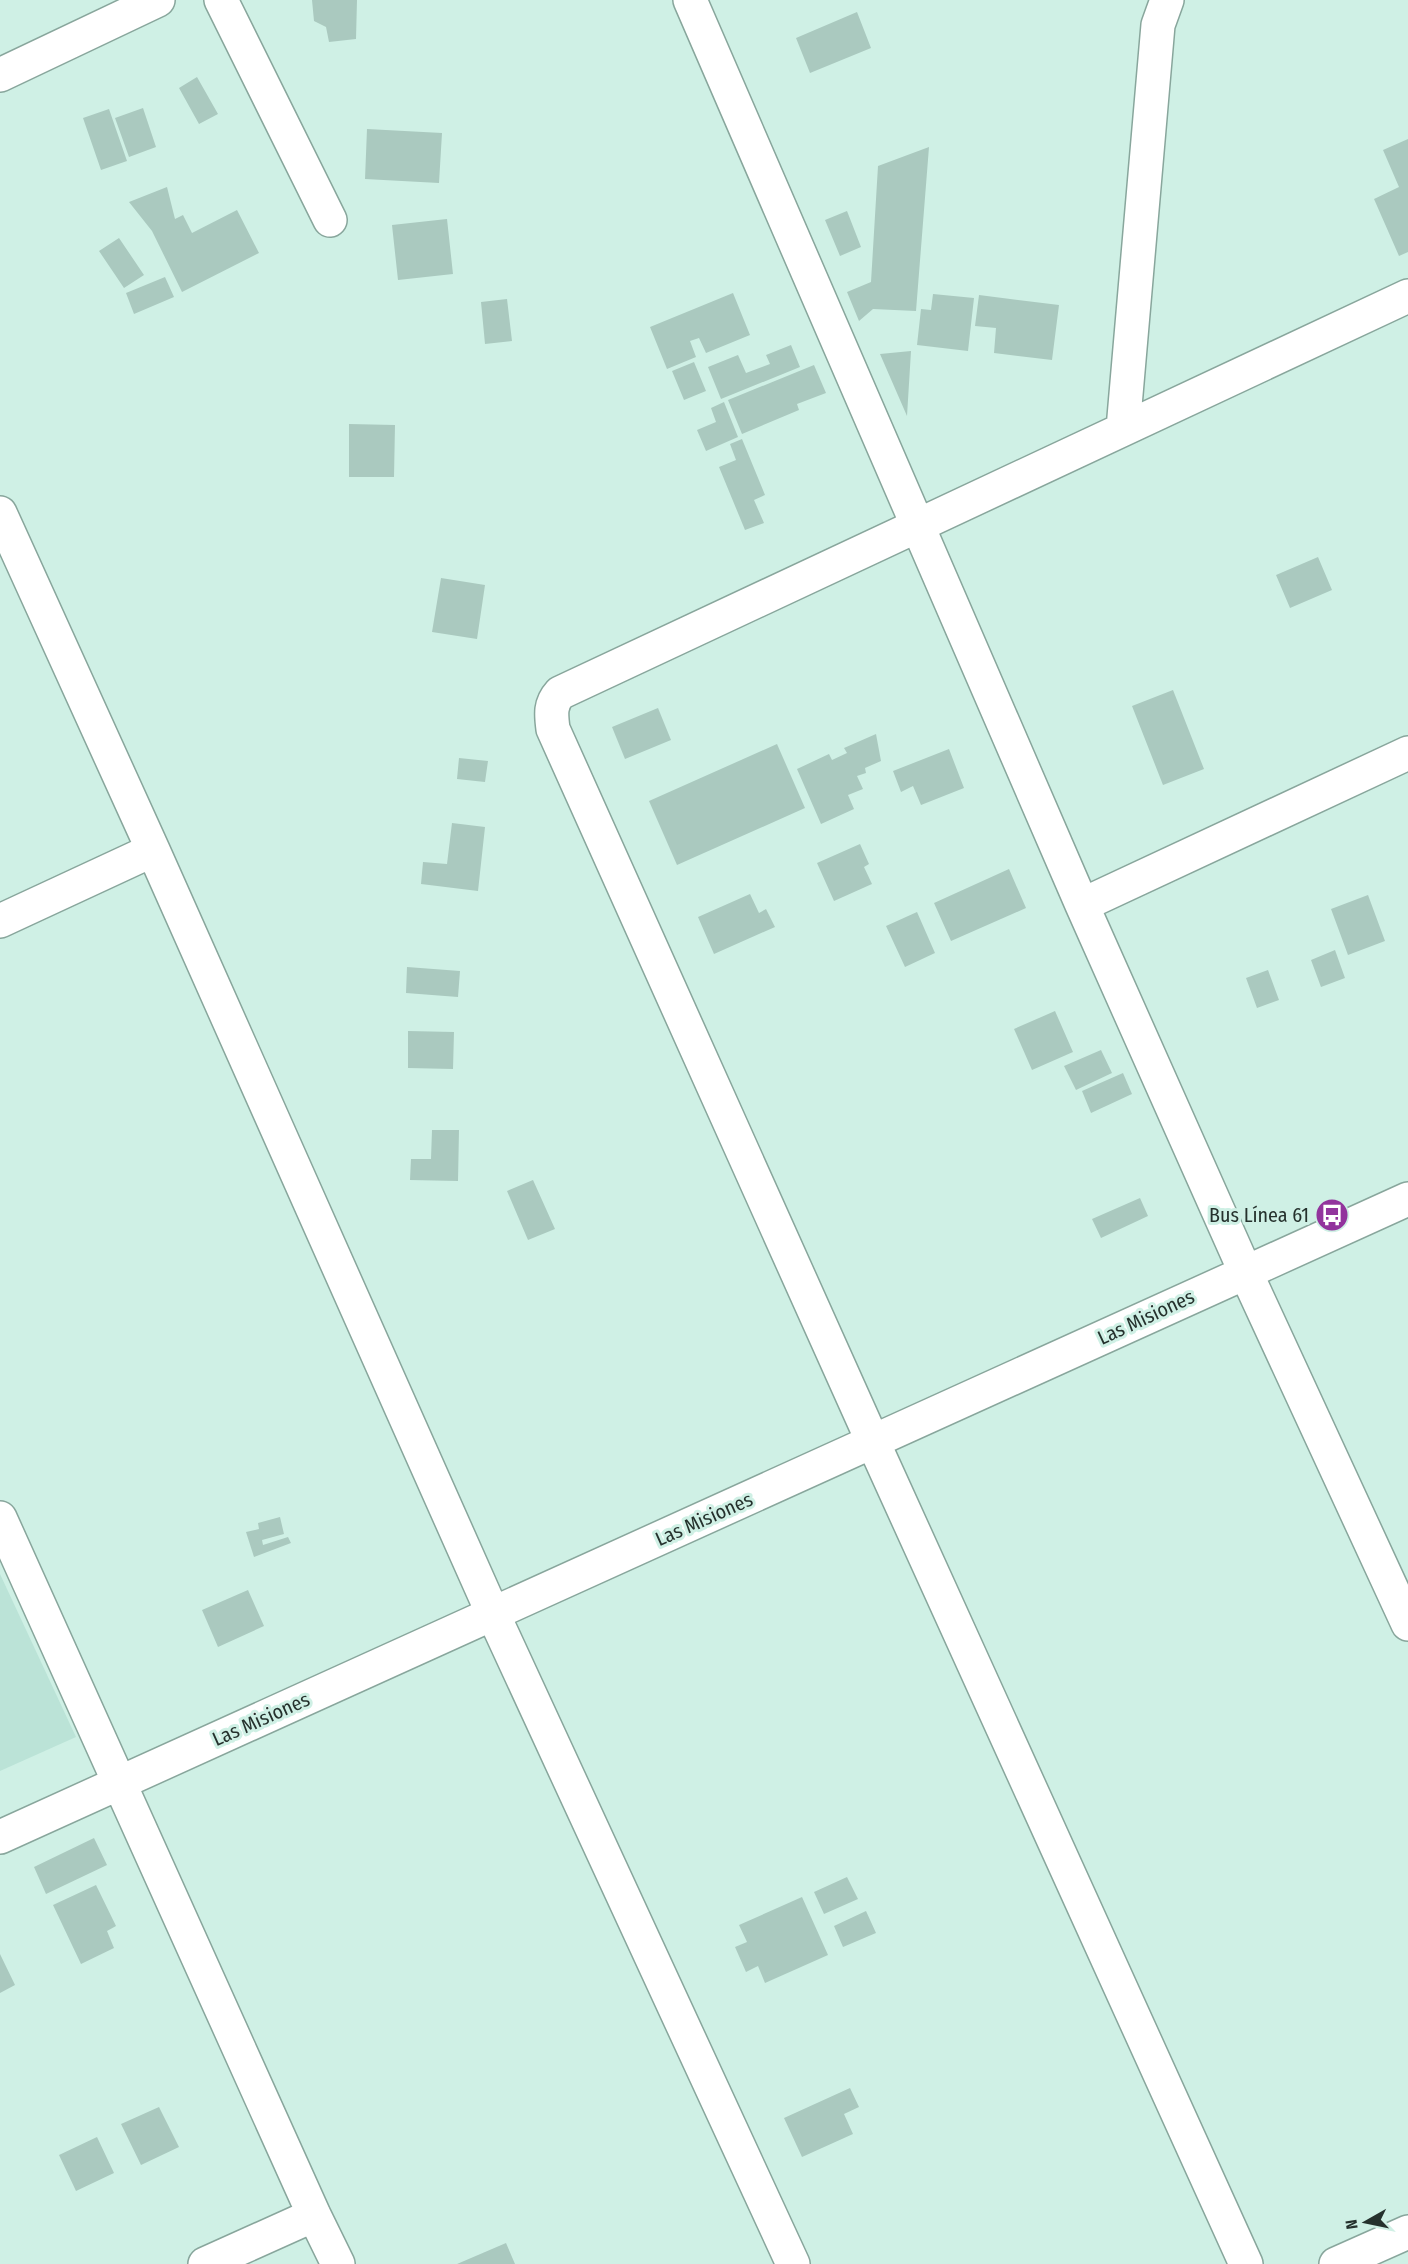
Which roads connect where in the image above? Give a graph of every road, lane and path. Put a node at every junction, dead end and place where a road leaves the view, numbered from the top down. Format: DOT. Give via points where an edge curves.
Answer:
graph roads {
  1 [pos="158,0"];
  2 [pos="221,0"];
  3 [pos="690,0"];
  4 [pos="1167,0"];
  5 [pos="0,75"];
  6 [pos="330,220"];
  7 [pos="1408,296"];
  8 [pos="1123,429"];
  9 [pos="0,513"];
  10 [pos="917,526"];
  11 [pos="1408,753"];
  12 [pos="153,850"];
  13 [pos="1082,905"];
  14 [pos="0,921"];
  15 [pos="1408,1199"];
  16 [pos="1245,1271"];
  17 [pos="873,1443"];
  18 [pos="0,1518"];
  19 [pos="493,1614"];
  20 [pos="1408,1624"];
  21 [pos="119,1784"];
  22 [pos="0,1837"];
  23 [pos="314,2215"];
  24 [pos="1408,2232"];
  25 [pos="205,2264"];
  26 [pos="338,2264"];
  27 [pos="793,2264"];
  28 [pos="1246,2264"];
  29 [pos="1336,2264"];
  1 -- 5 [label="street"];
  2 -- 6 [label="street"];
  3 -- 10 [label="street"];
  4 -- 8 [label="street" via="1158,25"];
  7 -- 8 [label="street"];
  8 -- 10 [label="street"];
  9 -- 12 [label="street"];
  10 -- 13 [label="street"];
  10 -- 17 [label="street" via="560,693 553,701 551,714 553,729"];
  11 -- 13 [label="street"];
  12 -- 14 [label="street"];
  12 -- 19 [label="street"];
  13 -- 16 [label="street"];
  15 -- 16 [label="street, Las Misiones"];
  16 -- 17 [label="street, Las Misiones"];
  16 -- 20 [label="street"];
  17 -- 19 [label="street, Las Misiones"];
  17 -- 28 [label="street"];
  18 -- 21 [label="street"];
  19 -- 21 [label="street, Las Misiones"];
  19 -- 27 [label="street"];
  21 -- 22 [label="street, Las Misiones"];
  21 -- 23 [label="street"];
  23 -- 25 [label="street"];
  23 -- 26 [label="street"];
  24 -- 29 [label="street"];
}
